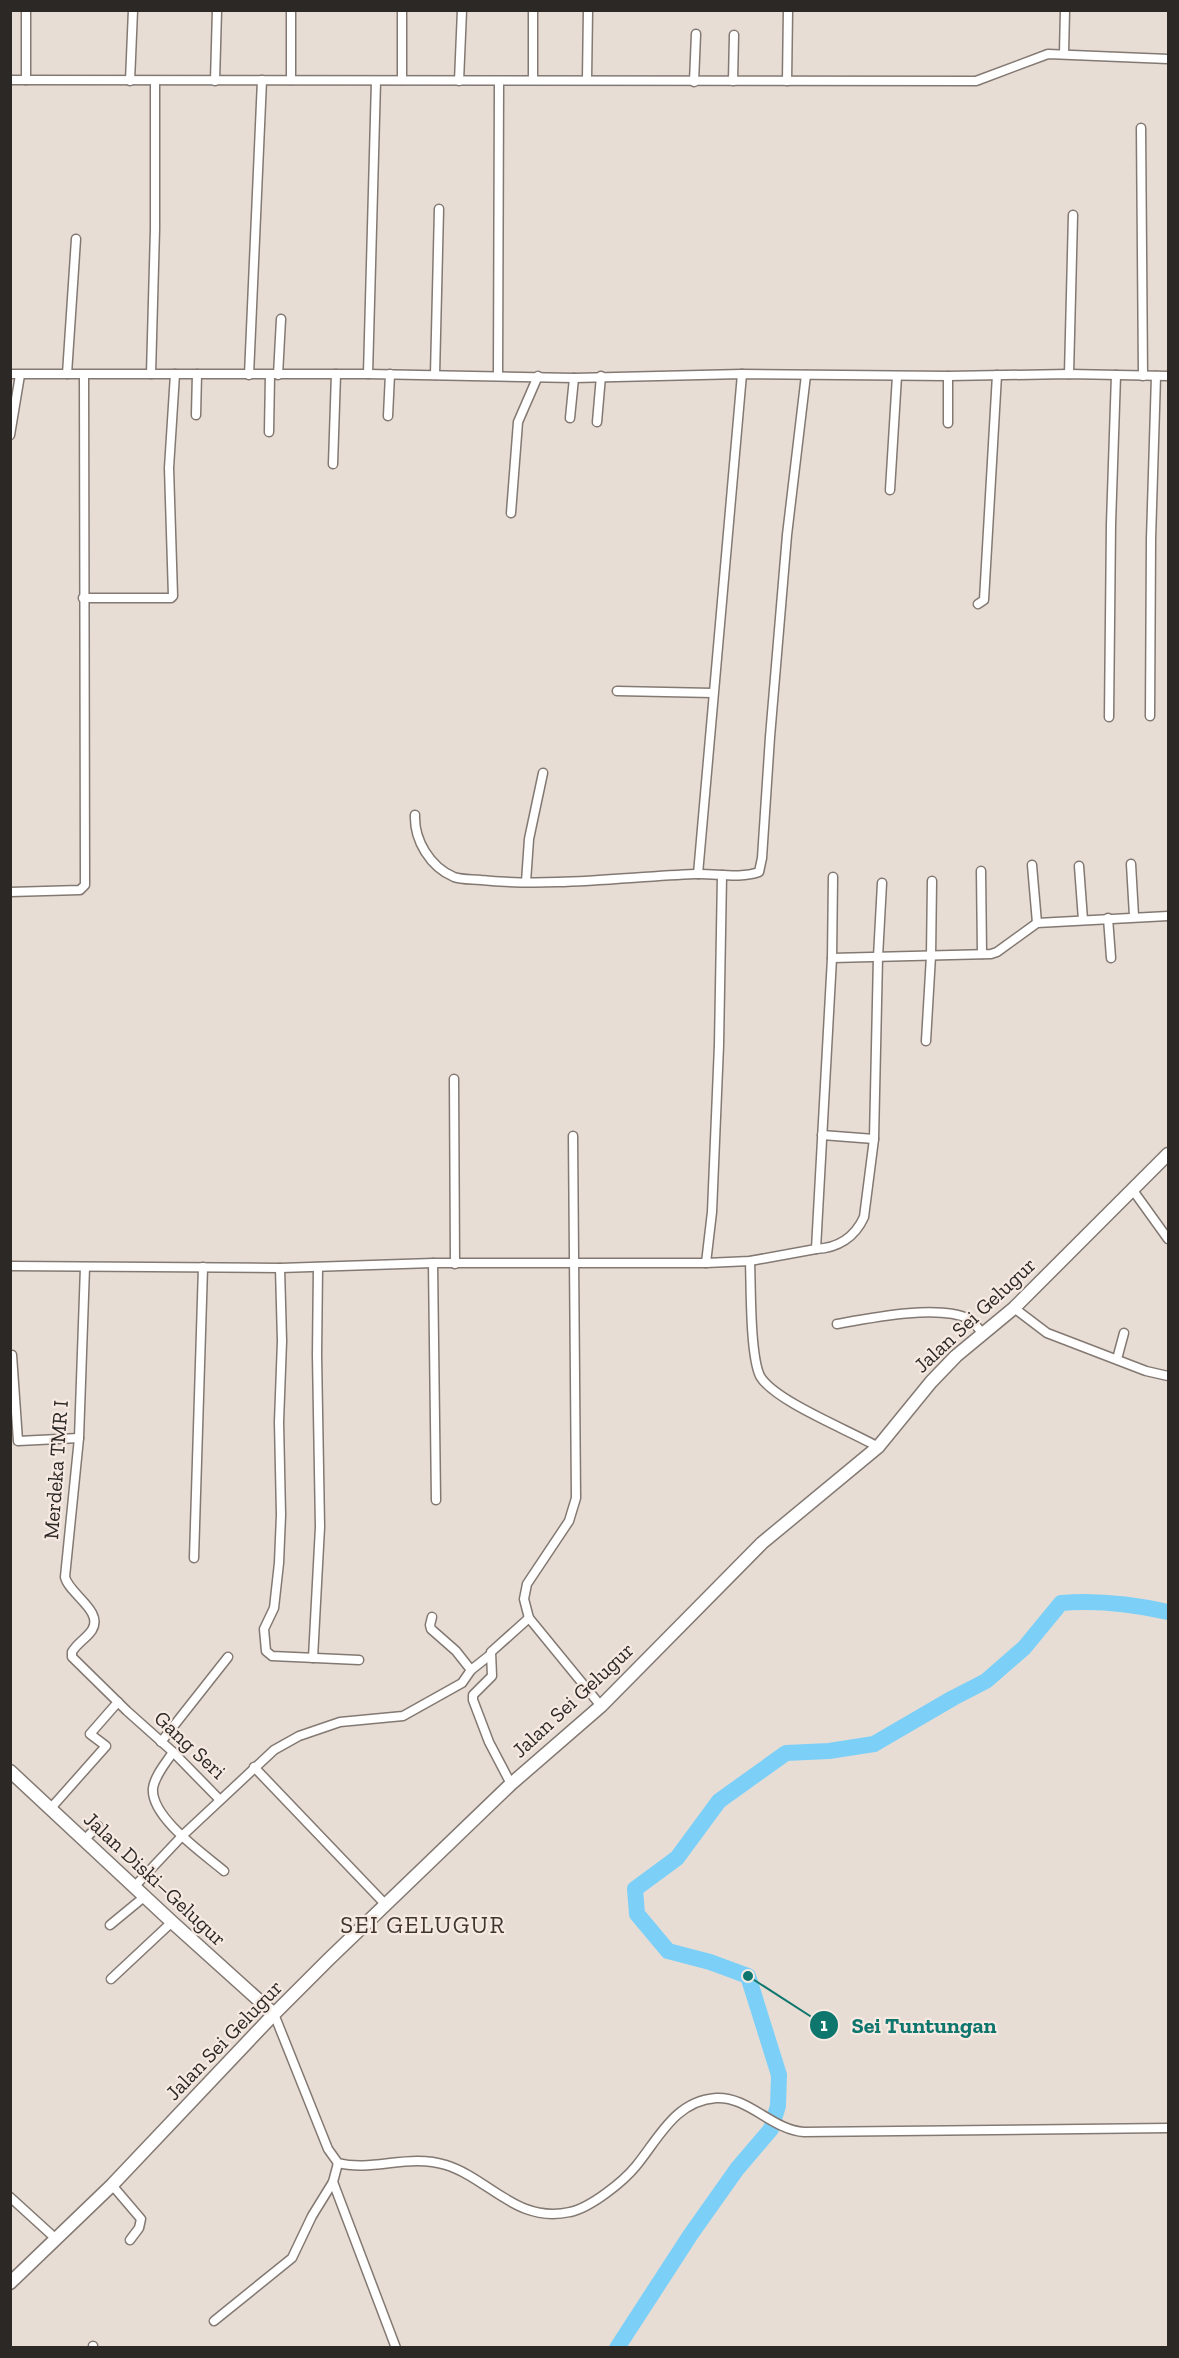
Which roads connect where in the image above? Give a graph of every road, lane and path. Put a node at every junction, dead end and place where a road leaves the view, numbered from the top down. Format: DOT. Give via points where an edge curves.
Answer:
graph roads {
  1 [pos="26,10"];
  2 [pos="133,10"];
  3 [pos="217,10"];
  4 [pos="291,10"];
  5 [pos="402,10"];
  6 [pos="462,10"];
  7 [pos="533,10"];
  8 [pos="588,10"];
  9 [pos="788,10"];
  10 [pos="1065,10"];
  11 [pos="696,34"];
  12 [pos="734,35"];
  13 [pos="1064,53"];
  14 [pos="1168,58"];
  15 [pos="587,79"];
  16 [pos="10,80"];
  17 [pos="26,80"];
  18 [pos="262,80"];
  19 [pos="291,80"];
  20 [pos="402,80"];
  21 [pos="533,80"];
  22 [pos="130,81"];
  23 [pos="155,81"];
  24 [pos="215,81"];
  25 [pos="376,81"];
  26 [pos="459,81"];
  27 [pos="499,81"];
  28 [pos="733,81"];
  29 [pos="787,81"];
  30 [pos="694,82"];
  31 [pos="1141,128"];
  32 [pos="439,208"];
  33 [pos="1073,215"];
  34 [pos="76,239"];
  35 [pos="281,319"];
  36 [pos="15,374"];
  37 [pos="151,374"];
  38 [pos="175,374"];
  39 [pos="197,374"];
  40 [pos="336,374"];
  41 [pos="368,374"];
  42 [pos="390,374"];
  43 [pos="742,374"];
  44 [pos="1069,374"];
  45 [pos="67,375"];
  46 [pos="84,375"];
  47 [pos="249,375"];
  48 [pos="274,375"];
  49 [pos="435,375"];
  50 [pos="498,375"];
  51 [pos="806,375"];
  52 [pos="997,375"];
  53 [pos="1116,375"];
  54 [pos="1143,375"];
  55 [pos="538,376"];
  56 [pos="601,376"];
  57 [pos="897,376"];
  58 [pos="948,376"];
  59 [pos="1156,376"];
  60 [pos="1168,376"];
  61 [pos="574,378"];
  62 [pos="196,415"];
  63 [pos="388,416"];
  64 [pos="570,418"];
  65 [pos="597,422"];
  66 [pos="948,423"];
  67 [pos="269,432"];
  68 [pos="10,435"];
  69 [pos="333,464"];
  70 [pos="890,490"];
  71 [pos="511,513"];
  72 [pos="84,598"];
  73 [pos="978,604"];
  74 [pos="617,691"];
  75 [pos="713,693"];
  76 [pos="1149,716"];
  77 [pos="1109,717"];
  78 [pos="543,773"];
  79 [pos="415,815"];
  80 [pos="1131,864"];
  81 [pos="1032,865"];
  82 [pos="1079,866"];
  83 [pos="981,871"];
  84 [pos="698,874"];
  85 [pos="722,875"];
  86 [pos="832,877"];
  87 [pos="932,880"];
  88 [pos="526,882"];
  89 [pos="882,883"];
  90 [pos="10,892"];
  91 [pos="1134,916"];
  92 [pos="1168,916"];
  93 [pos="1108,918"];
  94 [pos="1083,920"];
  95 [pos="1037,923"];
  96 [pos="982,954"];
  97 [pos="931,956"];
  98 [pos="878,957"];
  99 [pos="832,958"];
  100 [pos="1111,958"];
  101 [pos="926,1041"];
  102 [pos="454,1079"];
  103 [pos="822,1135"];
  104 [pos="573,1136"];
  105 [pos="874,1139"];
  106 [pos="1168,1154"];
  107 [pos="1132,1189"];
  108 [pos="1168,1239"];
  109 [pos="816,1249"];
  110 [pos="750,1261"];
  111 [pos="433,1263"];
  112 [pos="576,1263"];
  113 [pos="706,1263"];
  114 [pos="455,1264"];
  115 [pos="10,1266"];
  116 [pos="85,1267"];
  117 [pos="203,1267"];
  118 [pos="318,1267"];
  119 [pos="280,1268"];
  120 [pos="1014,1308"];
  121 [pos="837,1324"];
  122 [pos="982,1333"];
  123 [pos="1124,1333"];
  124 [pos="12,1355"];
  125 [pos="1117,1359"];
  126 [pos="1168,1376"];
  127 [pos="79,1438"];
  128 [pos="878,1447"];
  129 [pos="436,1500"];
  130 [pos="194,1558"];
  131 [pos="432,1617"];
  132 [pos="529,1618"];
  133 [pos="490,1655"];
  134 [pos="72,1657"];
  135 [pos="228,1657"];
  136 [pos="313,1658"];
  137 [pos="358,1660"];
  138 [pos="471,1670"];
  139 [pos="118,1702"];
  140 [pos="601,1706"];
  141 [pos="161,1742"];
  142 [pos="173,1752"];
  143 [pos="254,1767"];
  144 [pos="10,1771"];
  145 [pos="512,1784"];
  146 [pos="220,1800"];
  147 [pos="51,1808"];
  148 [pos="98,1826"];
  149 [pos="183,1835"];
  150 [pos="84,1840"];
  151 [pos="224,1871"];
  152 [pos="134,1887"];
  153 [pos="144,1897"];
  154 [pos="386,1905"];
  155 [pos="172,1922"];
  156 [pos="110,1925"];
  157 [pos="111,1979"];
  158 [pos="274,2014"];
  159 [pos="1168,2128"];
  160 [pos="338,2163"];
  161 [pos="333,2182"];
  162 [pos="112,2185"];
  163 [pos="10,2197"];
  164 [pos="55,2238"];
  165 [pos="130,2240"];
  166 [pos="10,2283"];
  167 [pos="214,2321"];
  168 [pos="396,2348"];
  1 -- 17 [label="street"];
  2 -- 22 [label="street"];
  3 -- 24 [label="street"];
  4 -- 19 [label="street"];
  5 -- 20 [label="street"];
  6 -- 26 [label="street"];
  7 -- 21 [label="street"];
  8 -- 15 [label="street"];
  9 -- 29 [label="street"];
  10 -- 13 [label="street"];
  11 -- 30 [label="street"];
  12 -- 28 [label="street"];
  13 -- 14 [label="street"];
  13 -- 29 [label="street" via="1038,57 976,81"];
  15 -- 21 [label="street"];
  15 -- 30 [label="street"];
  16 -- 17 [label="street"];
  17 -- 22 [label="street"];
  18 -- 19 [label="street"];
  18 -- 24 [label="street"];
  18 -- 47 [label="street"];
  19 -- 25 [label="street"];
  20 -- 25 [label="street"];
  20 -- 26 [label="street"];
  21 -- 27 [label="street"];
  22 -- 23 [label="street"];
  23 -- 24 [label="street"];
  23 -- 37 [label="street"];
  25 -- 41 [label="street"];
  26 -- 27 [label="street"];
  27 -- 50 [label="street"];
  28 -- 29 [label="street"];
  28 -- 30 [label="street"];
  31 -- 54 [label="street"];
  32 -- 49 [label="street"];
  33 -- 44 [label="street"];
  34 -- 45 [label="street"];
  35 -- 48 [label="street"];
  36 -- 45 [label="street"];
  36 -- 68 [label="street"];
  37 -- 38 [label="street"];
  37 -- 46 [label="street"];
  38 -- 39 [label="street"];
  38 -- 72 [label="street" via="169,468 173,596"];
  39 -- 47 [label="street"];
  39 -- 62 [label="street"];
  40 -- 41 [label="street"];
  40 -- 48 [label="street"];
  40 -- 69 [label="street"];
  41 -- 42 [label="street"];
  42 -- 49 [label="street"];
  42 -- 63 [label="street"];
  43 -- 51 [label="street"];
  43 -- 56 [label="street"];
  43 -- 75 [label="street"];
  44 -- 52 [label="street"];
  44 -- 53 [label="street"];
  45 -- 46 [label="street"];
  46 -- 72 [label="street"];
  47 -- 48 [label="street"];
  48 -- 67 [label="street"];
  49 -- 50 [label="street"];
  50 -- 55 [label="street"];
  51 -- 57 [label="street"];
  51 -- 85 [label="street" via="787,535 761,868 754,874"];
  52 -- 58 [label="street"];
  52 -- 73 [label="street" via="984,600"];
  53 -- 54 [label="street"];
  53 -- 77 [label="street"];
  54 -- 59 [label="street"];
  55 -- 61 [label="street"];
  55 -- 71 [label="street" via="518,422"];
  56 -- 61 [label="street"];
  56 -- 65 [label="street"];
  57 -- 58 [label="street"];
  57 -- 70 [label="street"];
  58 -- 66 [label="street"];
  59 -- 60 [label="street"];
  59 -- 76 [label="street"];
  61 -- 64 [label="street"];
  72 -- 90 [label="street" via="85,885 80,890"];
  74 -- 75 [label="street"];
  75 -- 84 [label="street"];
  78 -- 88 [label="street" via="529,839"];
  79 -- 88 [label="street" via="415,832 425,850 434,864 453,877"];
  80 -- 91 [label="street"];
  81 -- 95 [label="street"];
  82 -- 94 [label="street"];
  83 -- 96 [label="street"];
  84 -- 85 [label="street"];
  84 -- 88 [label="street"];
  85 -- 113 [label="street" via="719,1045"];
  86 -- 99 [label="street"];
  87 -- 97 [label="street"];
  89 -- 98 [label="street"];
  91 -- 92 [label="street"];
  91 -- 93 [label="street"];
  93 -- 94 [label="street"];
  93 -- 100 [label="street"];
  94 -- 95 [label="street"];
  95 -- 96 [label="street" via="997,952"];
  96 -- 97 [label="street"];
  97 -- 98 [label="street"];
  97 -- 101 [label="street"];
  98 -- 99 [label="street"];
  98 -- 105 [label="street"];
  99 -- 103 [label="street"];
  102 -- 114 [label="street"];
  103 -- 105 [label="street"];
  103 -- 109 [label="street"];
  104 -- 112 [label="street"];
  105 -- 109 [label="street" via="860,1226 839,1244"];
  106 -- 107 [label="main road, Jalan Sei Gelugur"];
  107 -- 108 [label="street"];
  107 -- 120 [label="main road, Jalan Sei Gelugur"];
  109 -- 110 [label="street"];
  110 -- 113 [label="street"];
  110 -- 128 [label="street" via="755,1361 761,1377 779,1394 812,1414"];
  111 -- 114 [label="street"];
  111 -- 118 [label="street"];
  111 -- 129 [label="street"];
  112 -- 113 [label="street"];
  112 -- 114 [label="street"];
  112 -- 132 [label="street" via="576,1498 569,1521 527,1584 524,1599"];
  115 -- 116 [label="street"];
  116 -- 117 [label="street"];
  116 -- 127 [label="street, Merdeka TMR I"];
  117 -- 119 [label="street"];
  117 -- 130 [label="street"];
  118 -- 119 [label="street"];
  118 -- 136 [label="street" via="320,1527"];
  119 -- 136 [label="street" via="281,1515 274,1608 264,1629 265,1643 272,1656"];
  120 -- 122 [label="main road, Jalan Sei Gelugur"];
  120 -- 125 [label="street" via="1047,1333"];
  121 -- 122 [label="street" via="901,1313 953,1314 971,1320"];
  122 -- 128 [label="main road, Jalan Sei Gelugur" via="931,1382"];
  123 -- 125 [label="street"];
  124 -- 127 [label="street" via="18,1442"];
  125 -- 126 [label="street"];
  127 -- 134 [label="street, Merdeka TMR I" via="65,1577 68,1586 93,1614 94,1622"];
  128 -- 140 [label="main road, Jalan Sei Gelugur" via="762,1543"];
  131 -- 138 [label="street" via="431,1629"];
  132 -- 133 [label="street"];
  132 -- 140 [label="street"];
  133 -- 138 [label="street"];
  133 -- 145 [label="street" via="492,1676 473,1695 473,1700 489,1742"];
  134 -- 139 [label="street, Gang Seri"];
  135 -- 141 [label="street"];
  136 -- 137 [label="street"];
  138 -- 143 [label="street" via="462,1683 403,1716 340,1722 315,1729 274,1750"];
  139 -- 141 [label="street, Gang Seri"];
  139 -- 147 [label="street" via="90,1734 106,1746"];
  140 -- 145 [label="main road, Jalan Sei Gelugur"];
  141 -- 142 [label="street, Gang Seri"];
  142 -- 146 [label="street, Gang Seri"];
  142 -- 149 [label="street" via="157,1777 153,1794 157,1808"];
  143 -- 146 [label="street"];
  143 -- 154 [label="street"];
  144 -- 147 [label="main road, Jalan Diski–Gelugur"];
  145 -- 154 [label="main road, Jalan Sei Gelugur"];
  146 -- 149 [label="street, Gang Seri"];
  147 -- 150 [label="main road, Jalan Diski–Gelugur"];
  148 -- 150 [label="street"];
  149 -- 151 [label="street"];
  149 -- 152 [label="street, Gang Seri"];
  150 -- 152 [label="main road, Jalan Diski–Gelugur"];
  152 -- 153 [label="main road, Jalan Diski–Gelugur"];
  153 -- 155 [label="main road, Jalan Diski–Gelugur"];
  153 -- 156 [label="street"];
  154 -- 158 [label="main road, Jalan Sei Gelugur"];
  155 -- 157 [label="street"];
  155 -- 158 [label="main road, Jalan Diski–Gelugur"];
  158 -- 160 [label="street" via="328,2149"];
  158 -- 162 [label="main road, Jalan Sei Gelugur"];
  159 -- 160 [label="street" via="804,2132 740,2104 716,2098 696,2103 672,2117 634,2169 594,2200 569,2212 550,2215 532,2213 456,2169 434,2162"];
  160 -- 161 [label="street"];
  161 -- 167 [label="street" via="292,2258"];
  161 -- 168 [label="street"];
  162 -- 164 [label="main road, Jalan Sei Gelugur"];
  162 -- 165 [label="street" via="141,2219 140,2228"];
  163 -- 164 [label="street"];
  164 -- 166 [label="main road, Jalan Sei Gelugur"];
}
